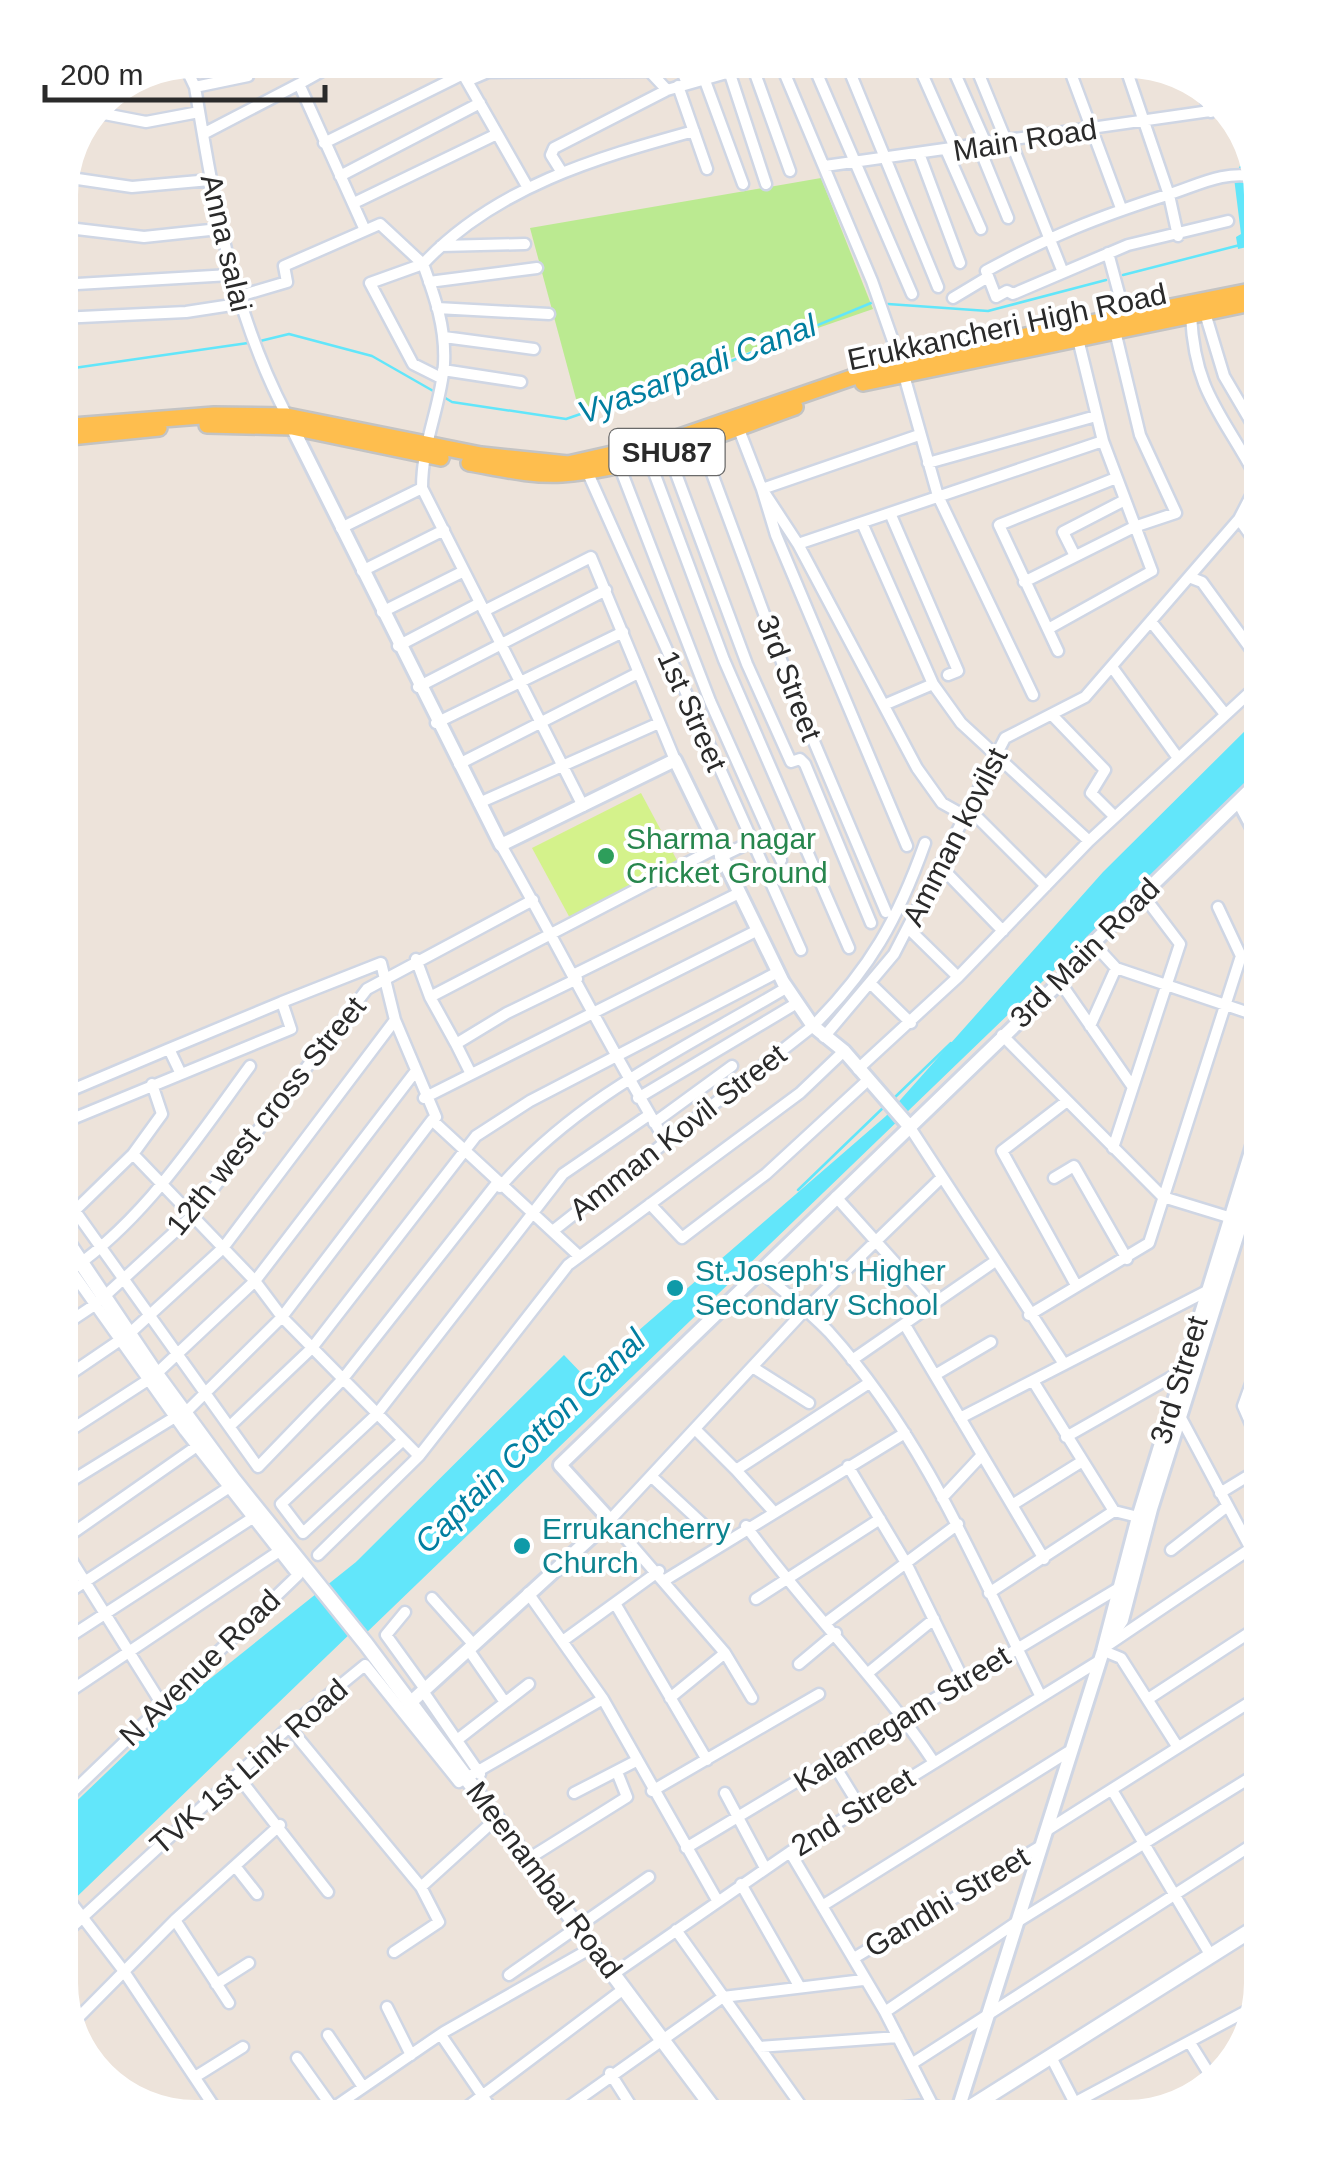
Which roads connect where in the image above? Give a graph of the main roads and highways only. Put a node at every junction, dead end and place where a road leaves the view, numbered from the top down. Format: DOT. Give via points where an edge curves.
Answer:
graph roads {
  1 [pos="1244,293"];
  2 [pos="1244,305"];
  3 [pos="1123,325"];
  4 [pos="901,368"];
  5 [pos="289,422"];
  6 [pos="78,425"];
  7 [pos="78,436"];
  8 [pos="423,449"];
  9 [pos="78,1266"];
  10 [pos="1244,1935"];
  11 [pos="707,2100"];
  12 [pos="983,2100"];
  1 -- 3 [label="main road, SHU87"];
  2 -- 3 [label="main road, Erukkancheri High Road / SHU87"];
  3 -- 4 [label="main road, SHU87"];
  3 -- 4 [label="main road, Erukkancheri High Road / SHU87" via="1078,339"];
  4 -- 8 [label="main road, SHU87" via="665,442 568,464"];
  4 -- 8 [label="main road, Erukkancheri High Road / SHU87" via="668,452 586,471 540,474"];
  5 -- 6 [label="main road, SHU87" via="214,415"];
  5 -- 7 [label="main road, Erukkancheri High Road / SHU87"];
  5 -- 8 [label="main road, Erukkancheri High Road / SHU87"];
  9 -- 11 [label="main road, Meenambal Road" via="185,1421 474,1777"];
  10 -- 12 [label="main road"];
}
